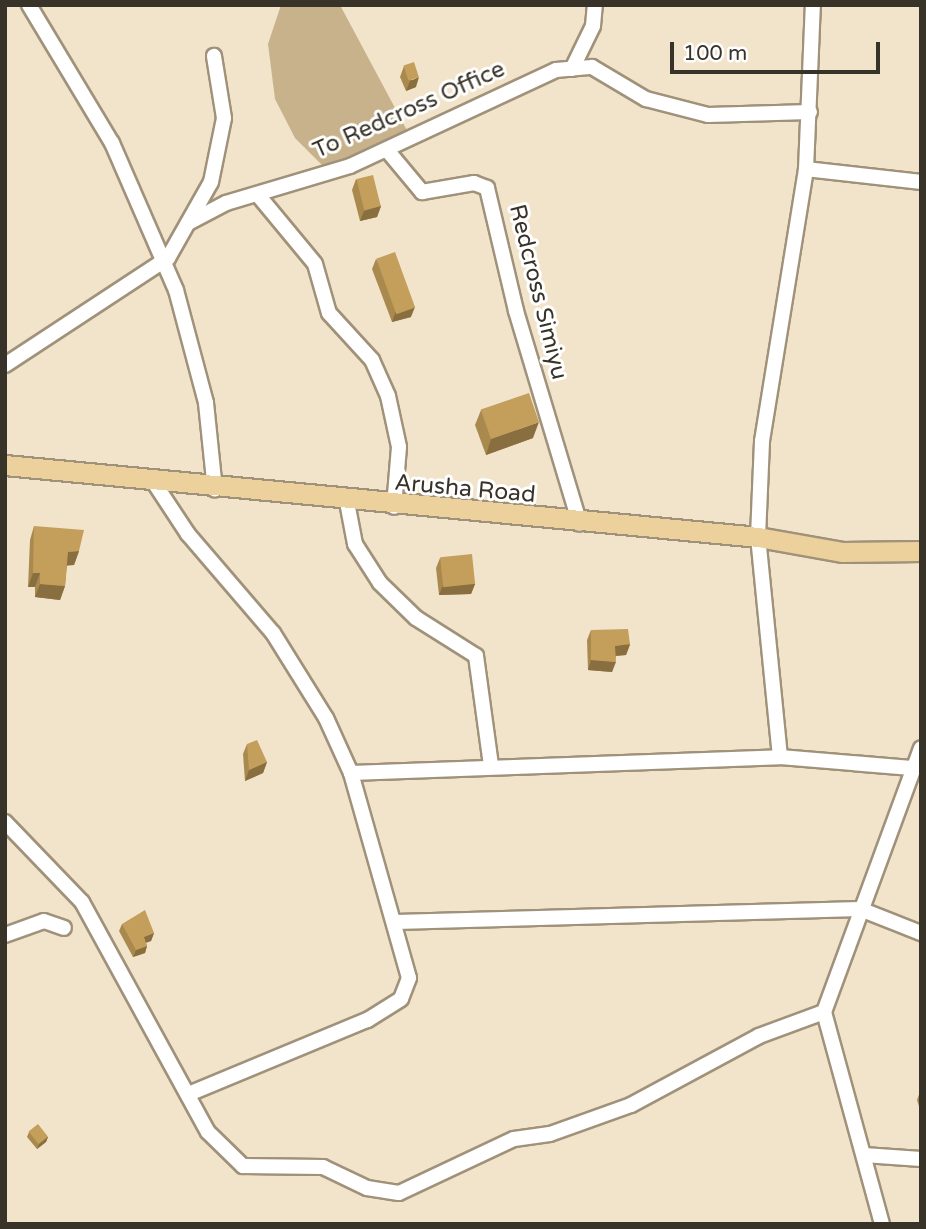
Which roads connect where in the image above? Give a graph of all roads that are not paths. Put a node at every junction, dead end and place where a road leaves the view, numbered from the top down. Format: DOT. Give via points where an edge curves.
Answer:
graph roads {
  1 [pos="29,5"];
  2 [pos="595,5"];
  3 [pos="813,5"];
  4 [pos="214,56"];
  5 [pos="572,69"];
  6 [pos="810,112"];
  7 [pos="387,149"];
  8 [pos="806,169"];
  9 [pos="921,182"];
  10 [pos="258,195"];
  11 [pos="188,223"];
  12 [pos="161,263"];
  13 [pos="5,365"];
  14 [pos="5,465"];
  15 [pos="155,484"];
  16 [pos="215,490"];
  17 [pos="347,502"];
  18 [pos="394,507"];
  19 [pos="580,524"];
  20 [pos="758,537"];
  21 [pos="921,551"];
  22 [pos="921,748"];
  23 [pos="780,757"];
  24 [pos="491,766"];
  25 [pos="912,768"];
  26 [pos="351,773"];
  27 [pos="5,822"];
  28 [pos="860,909"];
  29 [pos="396,922"];
  30 [pos="64,928"];
  31 [pos="921,933"];
  32 [pos="5,935"];
  33 [pos="824,1012"];
  34 [pos="188,1094"];
  35 [pos="863,1155"];
  36 [pos="921,1159"];
  37 [pos="882,1224"];
  1 -- 12 [label="street" via="112,143"];
  2 -- 5 [label="street" via="593,26"];
  3 -- 6 [label="street"];
  4 -- 11 [label="street, To Redcross Office" via="224,118 211,182"];
  5 -- 6 [label="street, To Redcross Office" via="608,73 646,99 708,115"];
  5 -- 7 [label="street, To Redcross Office" via="506,90"];
  6 -- 8 [label="street"];
  7 -- 10 [label="street, To Redcross Office"];
  7 -- 19 [label="street, Redcross Simiyu" via="422,192 474,183 487,188 516,311"];
  8 -- 9 [label="street"];
  8 -- 20 [label="street" via="762,441"];
  10 -- 11 [label="street, To Redcross Office" via="226,203"];
  10 -- 18 [label="street" via="315,264 329,313 372,360 388,396 399,447"];
  11 -- 12 [label="street, To Redcross Office"];
  12 -- 13 [label="street, To Redcross Office"];
  12 -- 16 [label="street" via="193,342"];
  14 -- 15 [label="main road, Arusha Road"];
  15 -- 16 [label="main road, Arusha Road"];
  15 -- 26 [label="street" via="188,534 273,634"];
  16 -- 17 [label="main road, Arusha Road"];
  17 -- 18 [label="main road, Arusha Road"];
  17 -- 24 [label="street" via="355,544 380,583 415,618 477,656"];
  18 -- 19 [label="main road, Arusha Road"];
  19 -- 20 [label="main road, Arusha Road"];
  20 -- 21 [label="main road, Arusha Road" via="842,552"];
  20 -- 23 [label="street"];
  22 -- 25 [label="street"];
  23 -- 24 [label="street"];
  23 -- 25 [label="street"];
  24 -- 26 [label="street"];
  25 -- 28 [label="street"];
  26 -- 29 [label="street"];
  27 -- 34 [label="street" via="82,902"];
  28 -- 29 [label="street"];
  28 -- 31 [label="street"];
  28 -- 33 [label="street"];
  29 -- 34 [label="street" via="409,978 401,999 338,1035"];
  30 -- 32 [label="street" via="44,921"];
  33 -- 34 [label="street" via="759,1037 638,1102 550,1134 514,1139 391,1195 323,1167 243,1166 217,1145"];
  33 -- 35 [label="street"];
  35 -- 36 [label="street"];
  35 -- 37 [label="street"];
}
